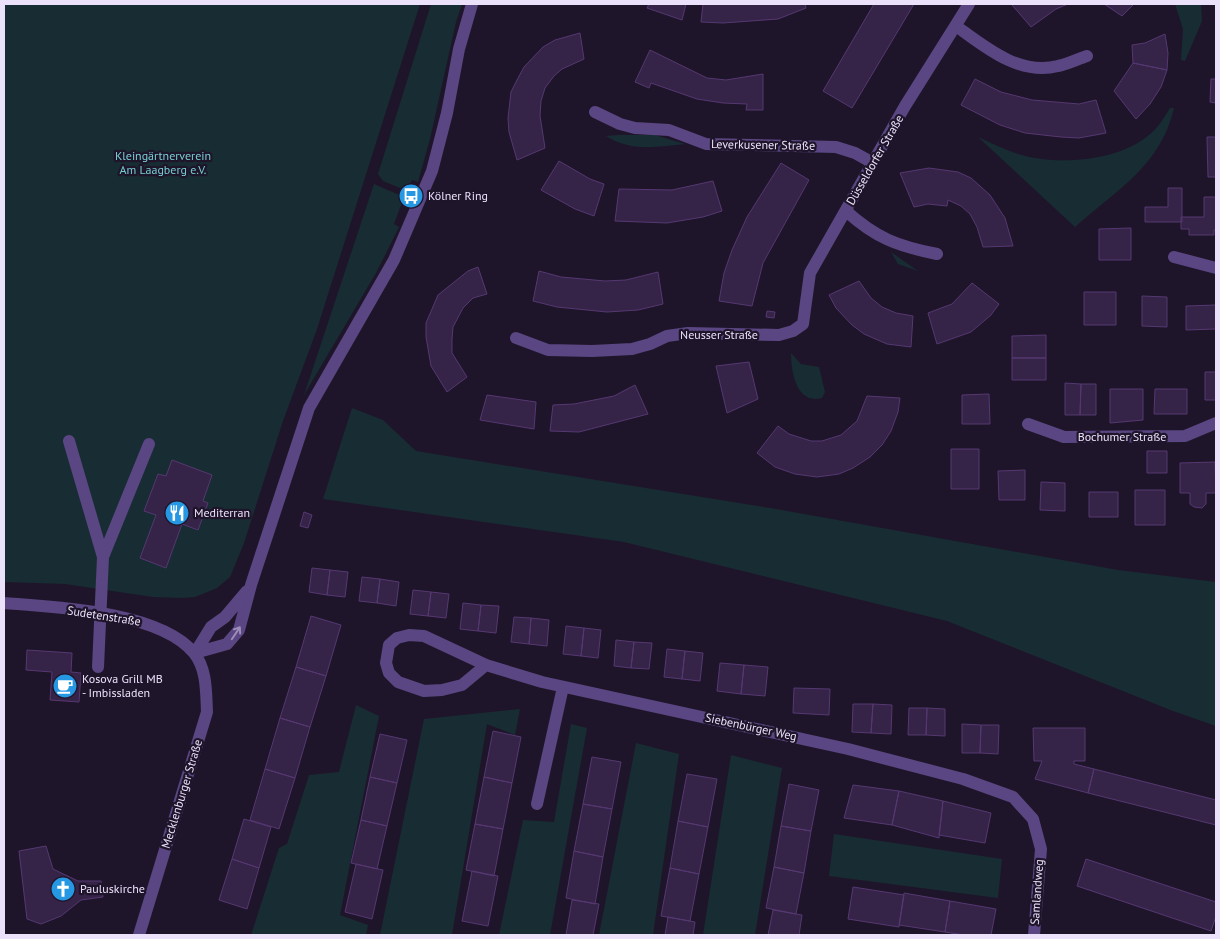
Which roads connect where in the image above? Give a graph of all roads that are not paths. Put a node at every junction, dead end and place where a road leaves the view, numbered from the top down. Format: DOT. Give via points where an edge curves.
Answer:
graph roads {
  1 [pos="472,4"];
  2 [pos="969,4"];
  3 [pos="956,26"];
  4 [pos="1087,56"];
  5 [pos="595,112"];
  6 [pos="873,163"];
  7 [pos="846,211"];
  8 [pos="937,254"];
  9 [pos="1174,257"];
  10 [pos="1216,268"];
  11 [pos="803,324"];
  12 [pos="516,338"];
  13 [pos="1216,423"];
  14 [pos="1028,424"];
  15 [pos="69,441"];
  16 [pos="149,444"];
  17 [pos="103,558"];
  18 [pos="251,585"];
  19 [pos="4,603"];
  20 [pos="99,614"];
  21 [pos="194,653"];
  22 [pos="486,665"];
  23 [pos="98,667"];
  24 [pos="563,687"];
  25 [pos="1013,798"];
  26 [pos="537,804"];
  27 [pos="139,935"];
  28 [pos="1034,935"];
  1 -- 18 [label="street" via="424,192 394,260 309,408"];
  2 -- 3 [label="street, Düsseldorfer Straße"];
  3 -- 4 [label="street" via="1003,58 1030,67 1056,67"];
  3 -- 6 [label="street, Düsseldorfer Straße"];
  5 -- 6 [label="street, Leverkusener Straße" via="620,124 669,130 706,144 836,147"];
  6 -- 7 [label="street, Düsseldorfer Straße"];
  7 -- 8 [label="street" via="867,230 883,238"];
  7 -- 11 [label="street, Düsseldorfer Straße" via="810,273"];
  9 -- 10 [label="street"];
  11 -- 12 [label="street, Neusser Straße" via="779,335 688,333 667,336 632,349 592,351 548,350"];
  13 -- 14 [label="street, Bochumer Straße" via="1184,436 1064,437"];
  15 -- 17 [label="street"];
  16 -- 17 [label="street"];
  17 -- 20 [label="street"];
  18 -- 21 [label="street" via="225,616 210,627"];
  21 -- 18 [label="street, one-way" via="227,644 240,630"];
  19 -- 20 [label="street, Sudetenstraße"];
  20 -- 21 [label="street, Sudetenstraße" via="149,624 177,638"];
  20 -- 23 [label="street"];
  21 -- 27 [label="street, Mecklenburger Straße" via="206,681 207,712"];
  22 -- 22 [label="street, Siebenbürger Weg" via="424,636 410,635 397,638 389,645 386,663 398,682 424,691 462,685"];
  22 -- 24 [label="street, Siebenbürger Weg"];
  24 -- 25 [label="street, Siebenbürger Weg" via="848,749 962,779"];
  24 -- 26 [label="street"];
  25 -- 28 [label="street, Samlandweg" via="1033,819 1041,849"];
}
